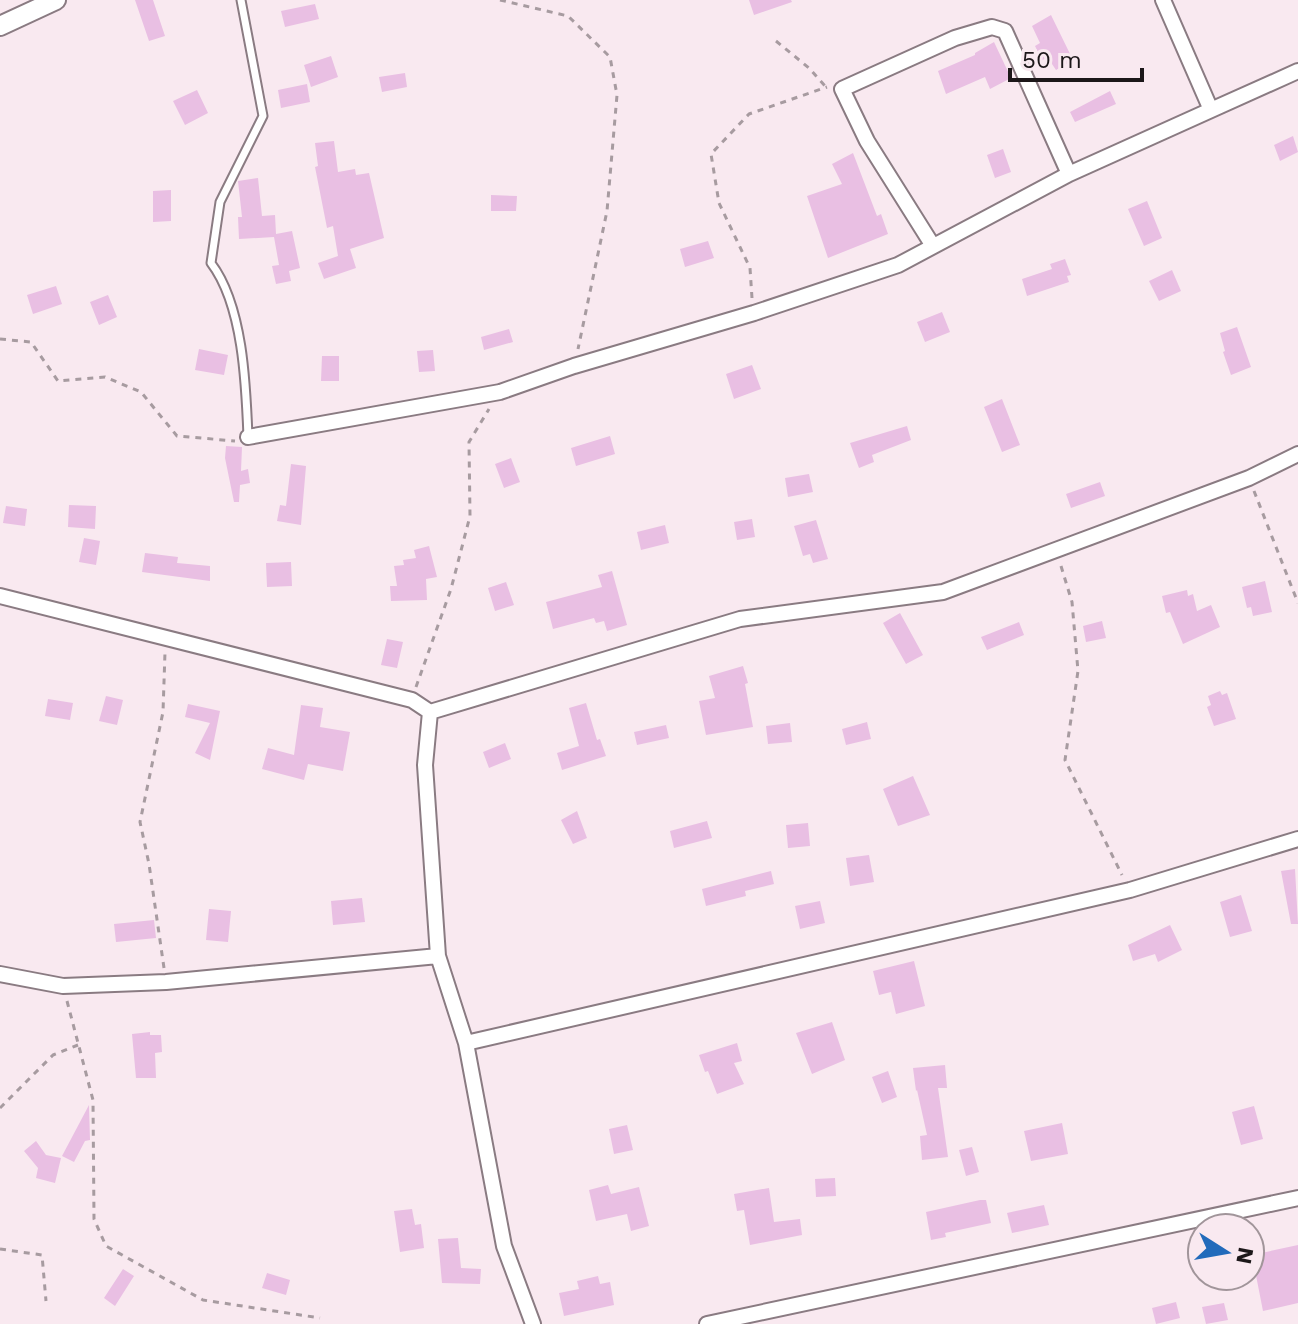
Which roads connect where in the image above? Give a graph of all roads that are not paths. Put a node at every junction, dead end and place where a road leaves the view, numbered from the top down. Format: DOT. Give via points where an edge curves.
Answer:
graph roads {
  1 [pos="56,0"];
  2 [pos="241,0"];
  3 [pos="1163,0"];
  4 [pos="32,4"];
  5 [pos="0,26"];
  6 [pos="1298,71"];
  7 [pos="1211,110"];
  8 [pos="1069,174"];
  9 [pos="933,246"];
  10 [pos="248,437"];
  11 [pos="1298,454"];
  12 [pos="0,596"];
  13 [pos="430,712"];
  14 [pos="1298,839"];
  15 [pos="438,956"];
  16 [pos="0,974"];
  17 [pos="466,1043"];
  18 [pos="1298,1198"];
  19 [pos="533,1324"];
  20 [pos="707,1324"];
  1 -- 4 [label="street"];
  2 -- 10 [label="lane" via="263,116 220,202 211,263 222,278 246,365"];
  3 -- 7 [label="street"];
  4 -- 5 [label="street"];
  6 -- 7 [label="street"];
  7 -- 8 [label="street"];
  8 -- 9 [label="street"];
  8 -- 9 [label="street" via="1005,31 992,27 955,38 842,89 867,141"];
  9 -- 10 [label="street" via="898,265 500,392"];
  11 -- 13 [label="street" via="1249,478 943,592 740,619"];
  12 -- 13 [label="street" via="412,700"];
  13 -- 15 [label="street" via="425,765"];
  14 -- 17 [label="street" via="1130,890"];
  15 -- 16 [label="street" via="166,982 63,986"];
  15 -- 17 [label="street"];
  17 -- 19 [label="street" via="504,1246"];
  18 -- 20 [label="street"];
}
